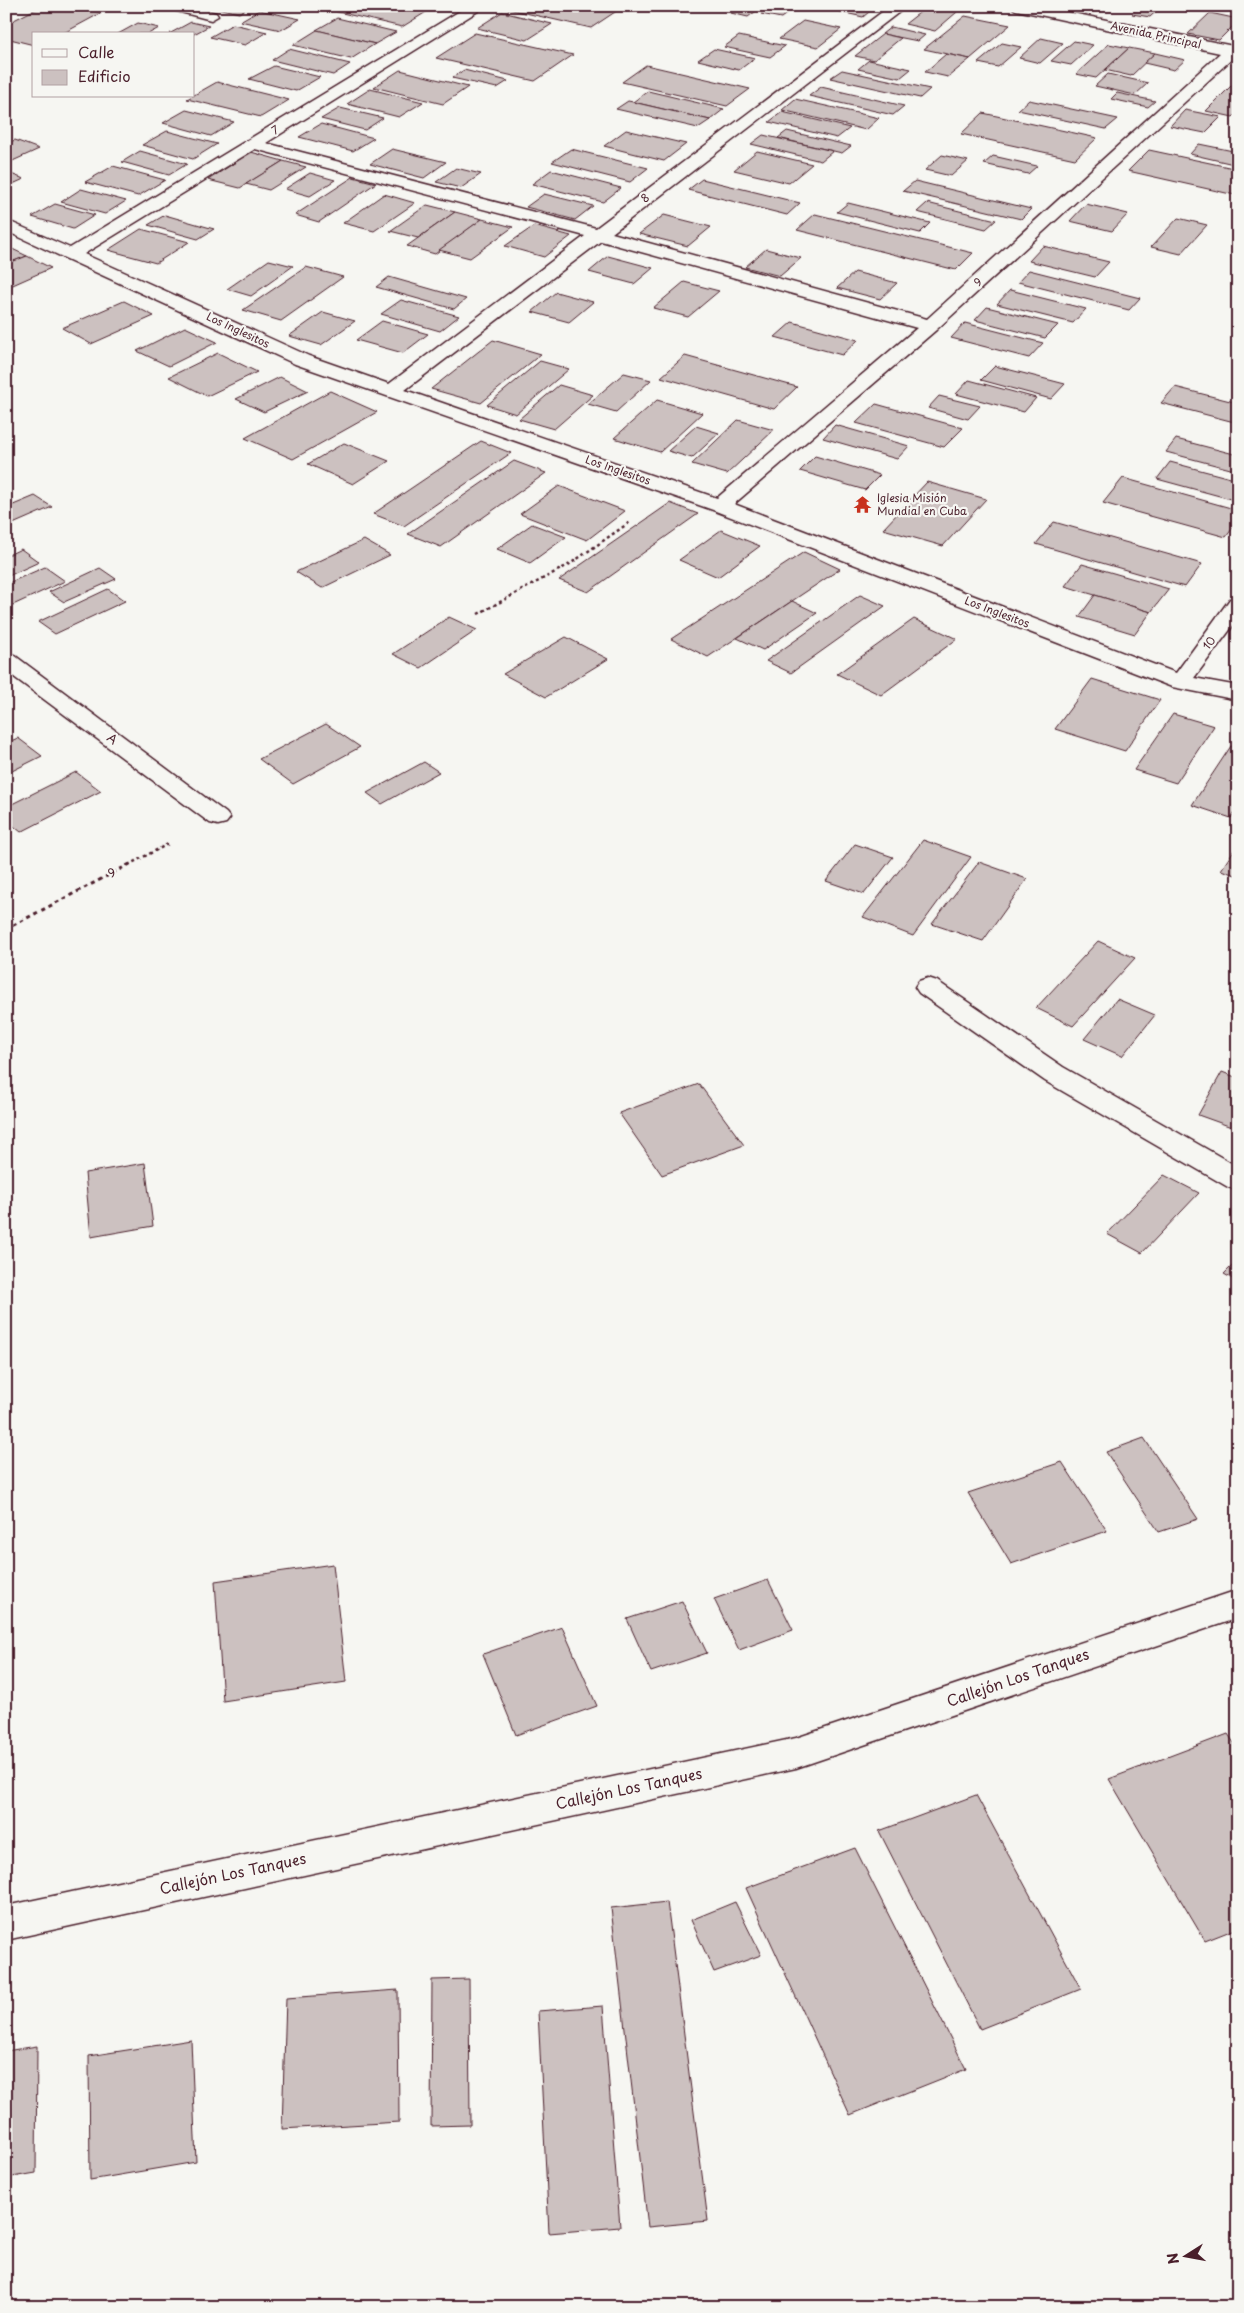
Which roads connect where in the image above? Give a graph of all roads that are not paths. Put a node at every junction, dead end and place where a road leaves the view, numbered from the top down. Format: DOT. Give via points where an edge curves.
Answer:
graph roads {
  1 [pos="174,6"];
  2 [pos="479,6"];
  3 [pos="900,6"];
  4 [pos="1016,6"];
  5 [pos="211,16"];
  6 [pos="1235,52"];
  7 [pos="253,144"];
  8 [pos="6,225"];
  9 [pos="598,234"];
  10 [pos="72,254"];
  11 [pos="930,326"];
  12 [pos="392,391"];
  13 [pos="720,506"];
  14 [pos="1238,604"];
  15 [pos="6,660"];
  16 [pos="1180,682"];
  17 [pos="1238,693"];
  18 [pos="218,818"];
  19 [pos="928,987"];
  20 [pos="1238,1180"];
  21 [pos="1238,1604"];
  22 [pos="6,1923"];
  1 -- 5 [label="street"];
  2 -- 7 [label="street, 7"];
  3 -- 9 [label="street, 8"];
  4 -- 6 [label="street, Avenida Principal"];
  6 -- 11 [label="street, 9"];
  7 -- 9 [label="street"];
  7 -- 10 [label="street, 7"];
  8 -- 10 [label="street, Los Inglesitos"];
  9 -- 11 [label="street"];
  9 -- 12 [label="street, 8"];
  10 -- 12 [label="street, Los Inglesitos" via="302,360"];
  11 -- 13 [label="street, 9"];
  12 -- 13 [label="street, Los Inglesitos"];
  13 -- 16 [label="street, Los Inglesitos"];
  14 -- 16 [label="street, 10"];
  15 -- 18 [label="street, A"];
  16 -- 17 [label="street, Los Inglesitos"];
  19 -- 20 [label="street" via="1054,1074"];
  21 -- 22 [label="street, Callejón Los Tanques" via="796,1753"];
}
